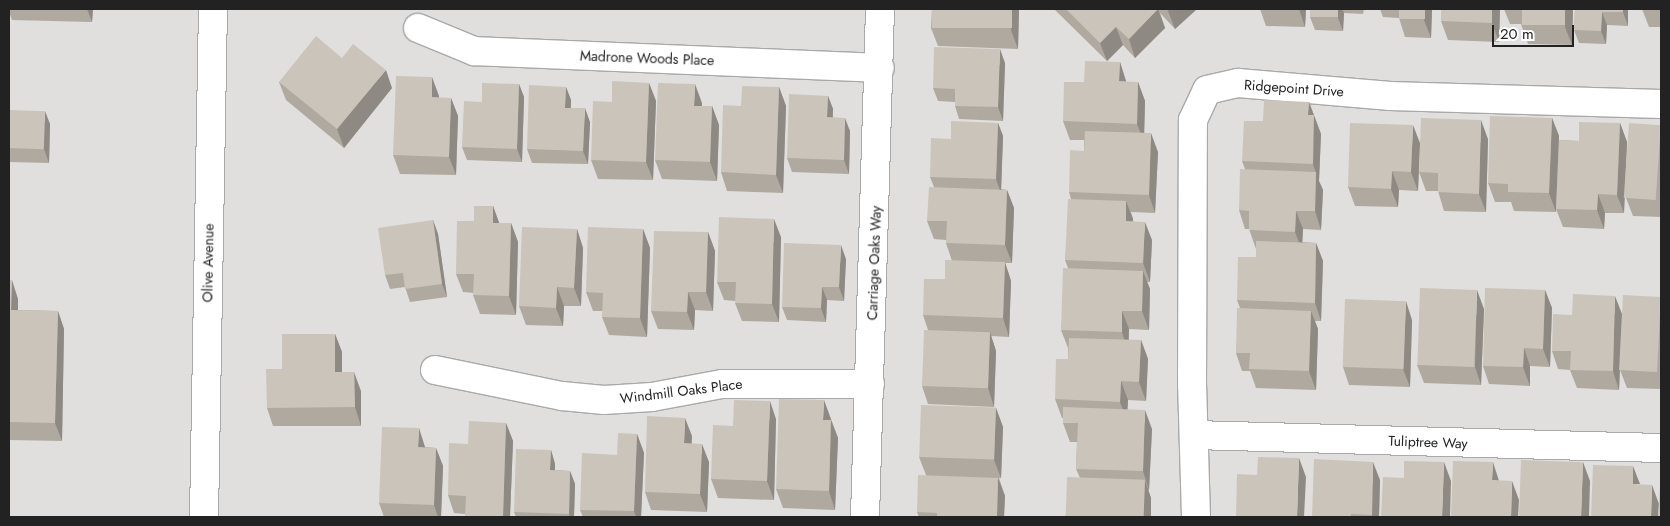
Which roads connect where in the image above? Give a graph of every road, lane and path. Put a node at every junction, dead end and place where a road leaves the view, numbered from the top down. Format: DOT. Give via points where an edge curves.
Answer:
graph roads {
  1 [pos="213,9"];
  2 [pos="880,9"];
  3 [pos="418,28"];
  4 [pos="880,68"];
  5 [pos="1661,104"];
  6 [pos="434,370"];
  7 [pos="870,384"];
  8 [pos="1194,435"];
  9 [pos="1661,448"];
  10 [pos="204,517"];
  11 [pos="865,517"];
  12 [pos="1196,517"];
  1 -- 10 [label="street, Olive Avenue"];
  2 -- 4 [label="street, Carriage Oaks Way"];
  3 -- 4 [label="street, Madrone Woods Place" via="474,51"];
  4 -- 7 [label="street, Carriage Oaks Way"];
  5 -- 8 [label="street, Ridgepoint Drive" via="1390,96 1238,83 1207,90 1193,120"];
  6 -- 7 [label="street, Windmill Oaks Place" via="562,396 604,400 652,397 722,384"];
  7 -- 11 [label="street, Carriage Oaks Way"];
  8 -- 9 [label="street, Tuliptree Way"];
  8 -- 12 [label="street, Ridgepoint Drive"];
}
